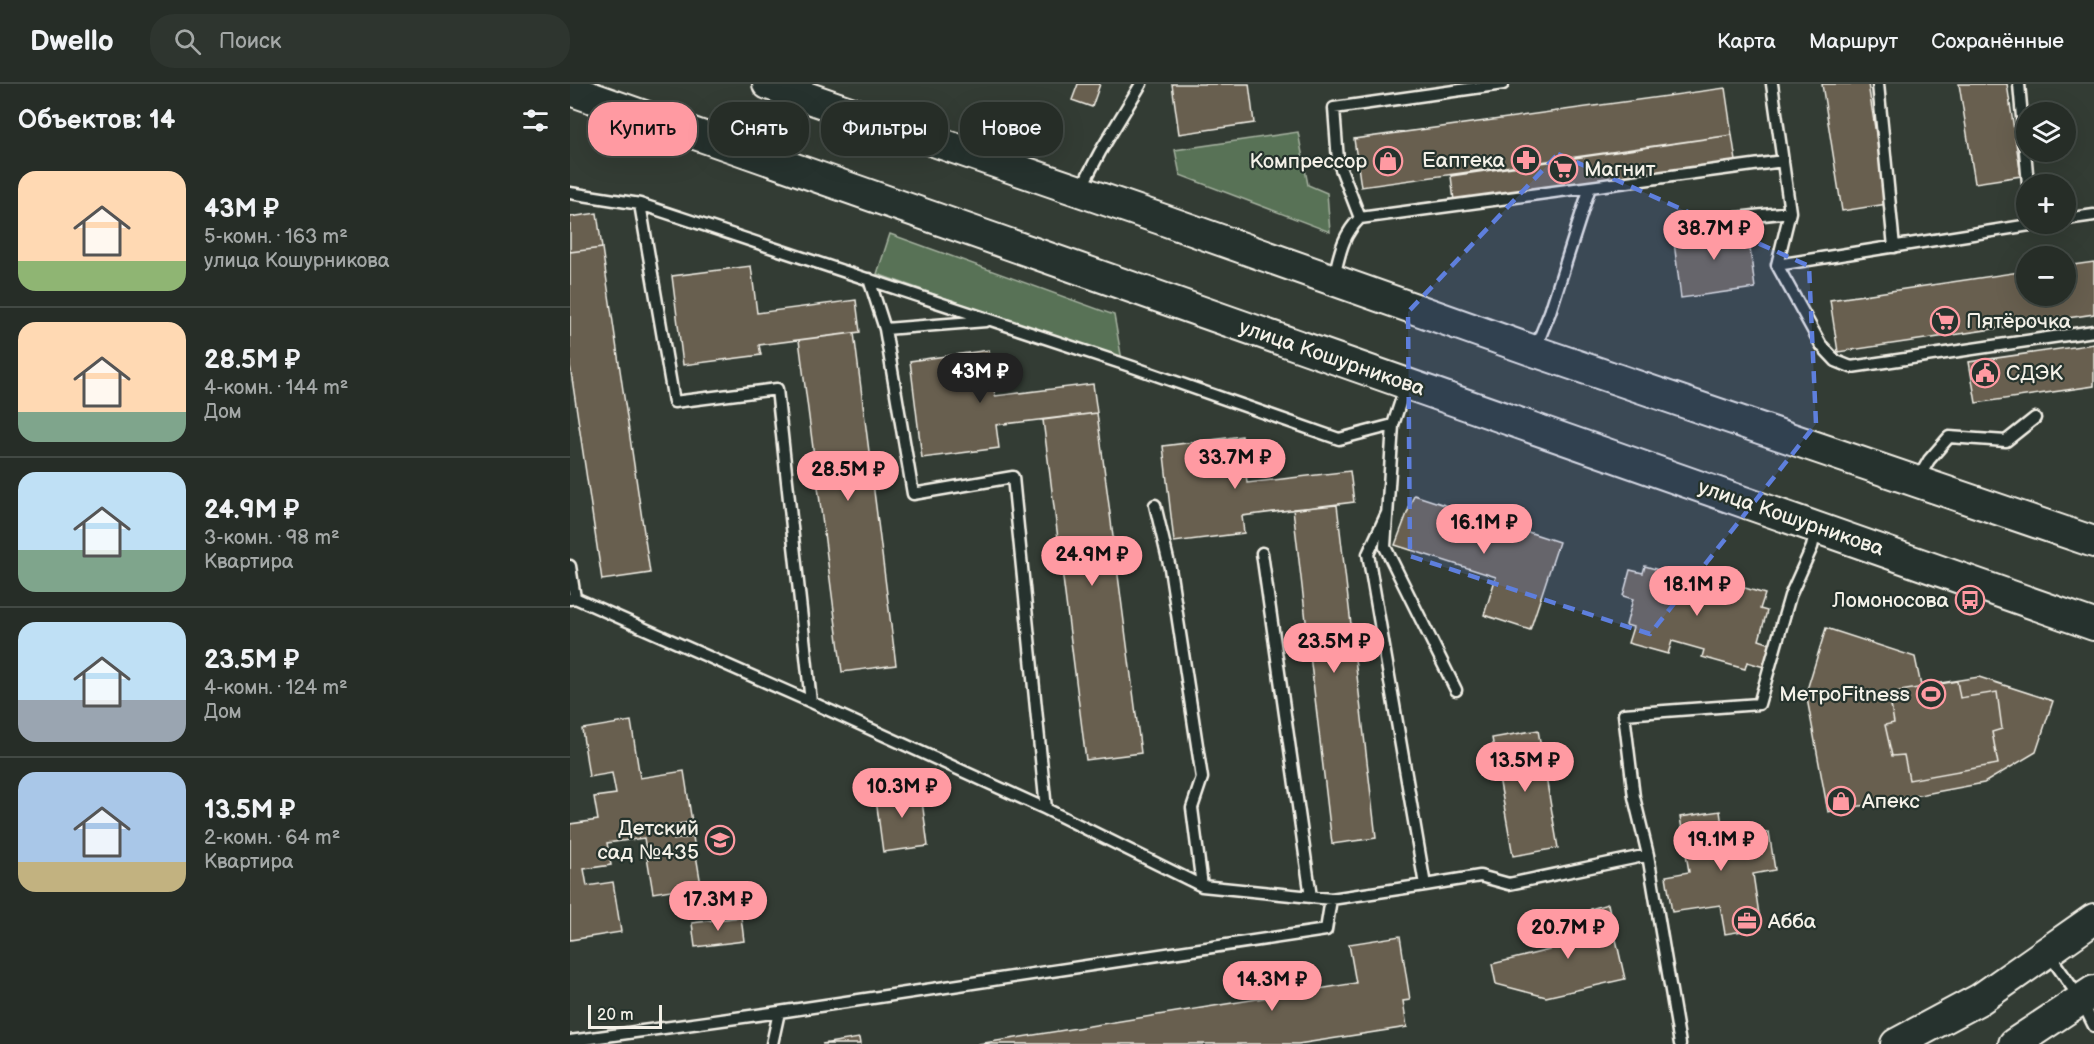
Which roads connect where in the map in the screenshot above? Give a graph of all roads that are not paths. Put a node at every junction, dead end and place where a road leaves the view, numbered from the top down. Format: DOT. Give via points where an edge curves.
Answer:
graph roads {
  1 [pos="768,84"];
  2 [pos="1141,84"];
  3 [pos="1503,84"];
  4 [pos="1772,84"];
  5 [pos="1878,84"];
  6 [pos="2019,84"];
  7 [pos="570,90"];
  8 [pos="1783,161"];
  9 [pos="2027,174"];
  10 [pos="1590,187"];
  11 [pos="1080,191"];
  12 [pos="570,193"];
  13 [pos="640,204"];
  14 [pos="1790,212"];
  15 [pos="2094,215"];
  16 [pos="1360,218"];
  17 [pos="2076,218"];
  18 [pos="1674,225"];
  19 [pos="2016,227"];
  20 [pos="1894,247"];
  21 [pos="1777,265"];
  22 [pos="869,279"];
  23 [pos="1333,280"];
  24 [pos="991,321"];
  25 [pos="885,329"];
  26 [pos="2094,331"];
  27 [pos="1534,351"];
  28 [pos="1406,383"];
  29 [pos="2035,417"];
  30 [pos="1393,425"];
  31 [pos="1917,481"];
  32 [pos="1155,504"];
  33 [pos="1387,513"];
  34 [pos="1817,528"];
  35 [pos="2094,542"];
  36 [pos="1262,553"];
  37 [pos="570,566"];
  38 [pos="572,598"];
  39 [pos="2094,625"];
  40 [pos="1456,690"];
  41 [pos="812,702"];
  42 [pos="1046,809"];
  43 [pos="1648,855"];
  44 [pos="1425,885"];
  45 [pos="1202,886"];
  46 [pos="1311,897"];
  47 [pos="1331,899"];
  48 [pos="2094,919"];
  49 [pos="2047,952"];
  50 [pos="2090,1006"];
  51 [pos="779,1012"];
  52 [pos="570,1041"];
  53 [pos="772,1044"];
  54 [pos="1680,1044"];
  55 [pos="1896,1044"];
  56 [pos="2014,1044"];
  1 -- 11 [label="main road"];
  2 -- 11 [label="lane"];
  3 -- 16 [label="lane" via="1334,108 1338,161"];
  4 -- 8 [label="lane"];
  5 -- 20 [label="lane"];
  6 -- 9 [label="lane"];
  7 -- 28 [label="main road, улица Кошурникова"];
  8 -- 10 [label="lane"];
  8 -- 14 [label="lane"];
  10 -- 16 [label="lane"];
  10 -- 27 [label="lane"];
  11 -- 23 [label="main road"];
  12 -- 13 [label="lane"];
  13 -- 22 [label="lane"];
  13 -- 41 [label="lane" via="674,402 777,390"];
  14 -- 18 [label="lane"];
  14 -- 21 [label="lane"];
  15 -- 17 [label="lane"];
  16 -- 23 [label="lane" via="1343,242"];
  19 -- 20 [label="lane"];
  20 -- 21 [label="lane"];
  21 -- 26 [label="lane" via="1821,345 1836,361 1851,367"];
  22 -- 24 [label="lane"];
  22 -- 25 [label="lane"];
  23 -- 27 [label="main road"];
  24 -- 25 [label="lane"];
  24 -- 30 [label="lane" via="1339,439"];
  25 -- 42 [label="lane" via="913,494 1013,477"];
  27 -- 31 [label="main road"];
  28 -- 30 [label="lane"];
  28 -- 34 [label="main road, улица Кошурникова"];
  29 -- 31 [label="lane" via="2006,441 1949,437"];
  30 -- 33 [label="lane"];
  31 -- 35 [label="main road"];
  32 -- 45 [label="lane" via="1170,568 1202,778 1192,808"];
  33 -- 40 [label="lane" via="1385,547"];
  33 -- 44 [label="lane" via="1368,554"];
  34 -- 39 [label="main road, улица Кошурникова"];
  34 -- 43 [label="lane" via="1790,596 1759,705 1624,714 1634,797"];
  36 -- 46 [label="lane"];
  37 -- 38 [label="lane"];
  38 -- 41 [label="lane"];
  41 -- 42 [label="lane"];
  42 -- 45 [label="lane"];
  43 -- 44 [label="lane" via="1509,884 1480,876"];
  43 -- 54 [label="lane"];
  44 -- 47 [label="lane"];
  45 -- 46 [label="lane"];
  46 -- 47 [label="lane"];
  47 -- 51 [label="lane" via="1326,930"];
  48 -- 49 [label="main road"];
  49 -- 50 [label="lane"];
  49 -- 55 [label="main road" via="1980,999"];
  50 -- 56 [label="main road"];
  51 -- 52 [label="lane"];
  51 -- 53 [label="lane"];
}
